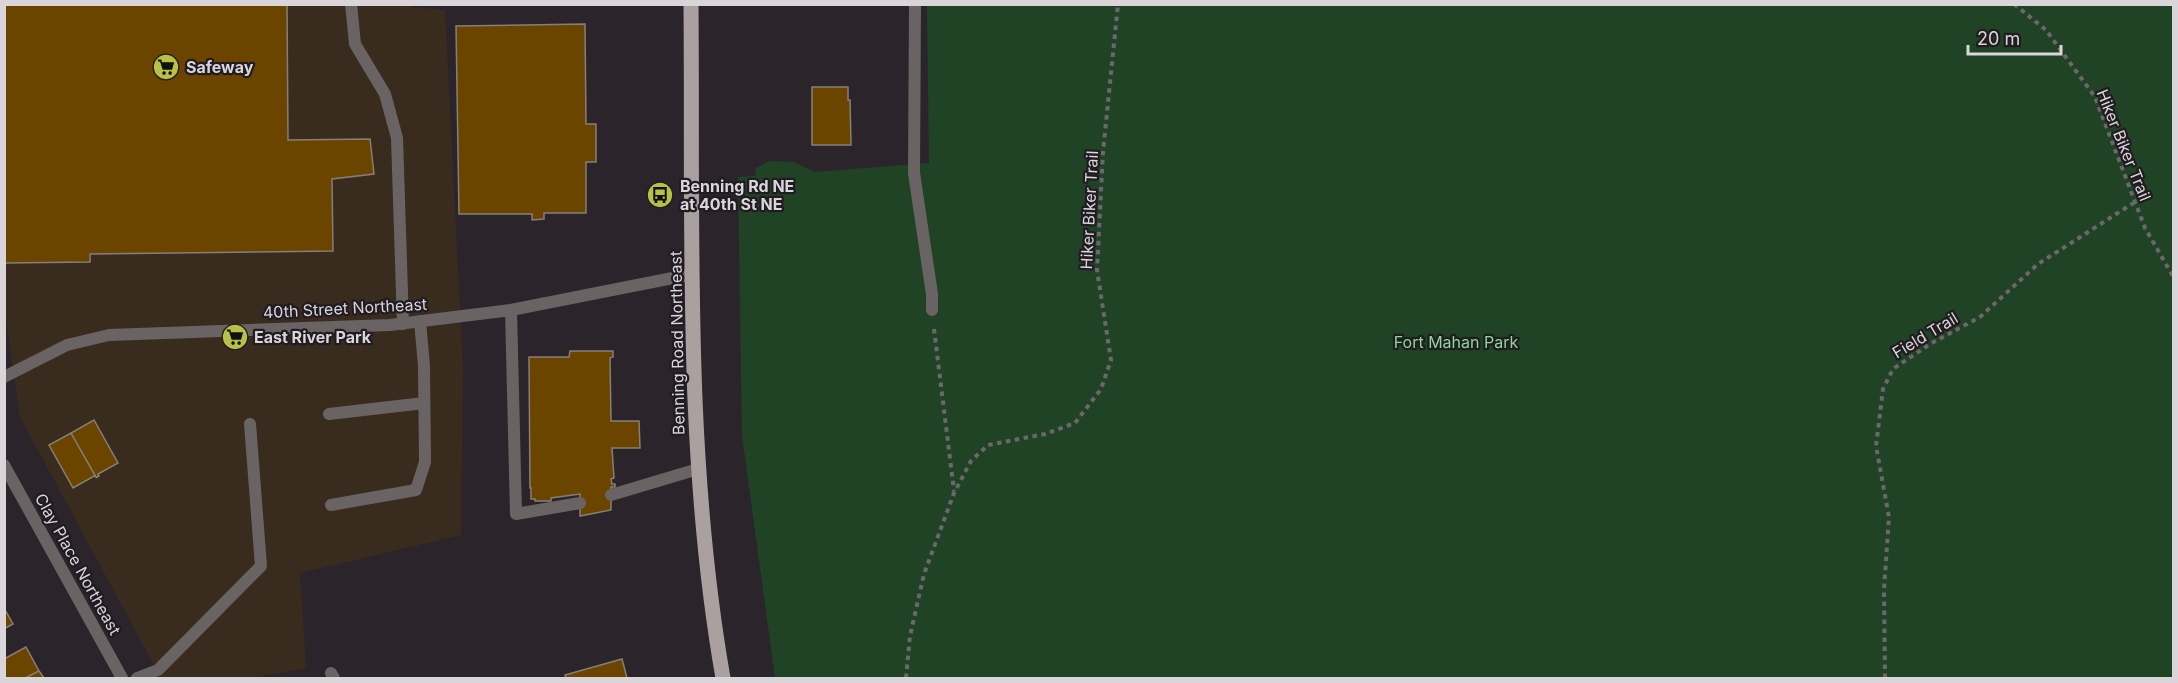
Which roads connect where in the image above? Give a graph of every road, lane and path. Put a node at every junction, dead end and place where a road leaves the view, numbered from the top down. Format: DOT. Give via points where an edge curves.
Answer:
graph roads {
  1 [pos="351,4"];
  2 [pos="691,4"];
  3 [pos="915,4"];
  4 [pos="1118,4"];
  5 [pos="2014,4"];
  6 [pos="2135,202"];
  7 [pos="693,274"];
  8 [pos="2174,278"];
  9 [pos="512,310"];
  10 [pos="932,310"];
  11 [pos="420,321"];
  12 [pos="403,324"];
  13 [pos="4,377"];
  14 [pos="424,404"];
  15 [pos="329,414"];
  16 [pos="250,424"];
  17 [pos="4,465"];
  18 [pos="698,469"];
  19 [pos="954,493"];
  20 [pos="611,495"];
  21 [pos="580,502"];
  22 [pos="331,505"];
  23 [pos="122,678"];
  24 [pos="136,678"];
  25 [pos="723,678"];
  26 [pos="906,678"];
  27 [pos="1885,678"];
  1 -- 12 [label="street" via="355,44 385,93 398,138"];
  2 -- 7 [label="main road, Benning Road Northeast"];
  3 -- 10 [label="street" via="914,173"];
  4 -- 19 [label="path, Hiker Biker Trail" via="1103,152 1097,270 1111,360 1101,389 1075,423 1045,434 988,445 971,461"];
  5 -- 6 [label="path, Hiker Biker Trail" via="2046,30 2095,97"];
  6 -- 8 [label="path, Hiker Biker Trail"];
  6 -- 27 [label="path, Field Trail" via="2038,264 1980,317 1893,369 1883,389 1876,446 1889,517 1884,589"];
  7 -- 9 [label="street, 40th Street Northeast"];
  7 -- 18 [label="main road, Benning Road Northeast"];
  9 -- 11 [label="street, 40th Street Northeast"];
  9 -- 21 [label="street" via="516,514"];
  10 -- 19 [label="path"];
  11 -- 12 [label="street, 40th Street Northeast"];
  11 -- 14 [label="street"];
  12 -- 13 [label="street, 40th Street Northeast" via="109,335 67,345"];
  14 -- 15 [label="street"];
  14 -- 22 [label="street" via="425,462 416,490"];
  16 -- 24 [label="street" via="261,566 158,670"];
  17 -- 23 [label="street, Clay Place Northeast"];
  18 -- 20 [label="street"];
  18 -- 25 [label="main road, Benning Road Northeast"];
  19 -- 26 [label="path, Hiker Biker Trail" via="924,574 910,636"];
}
